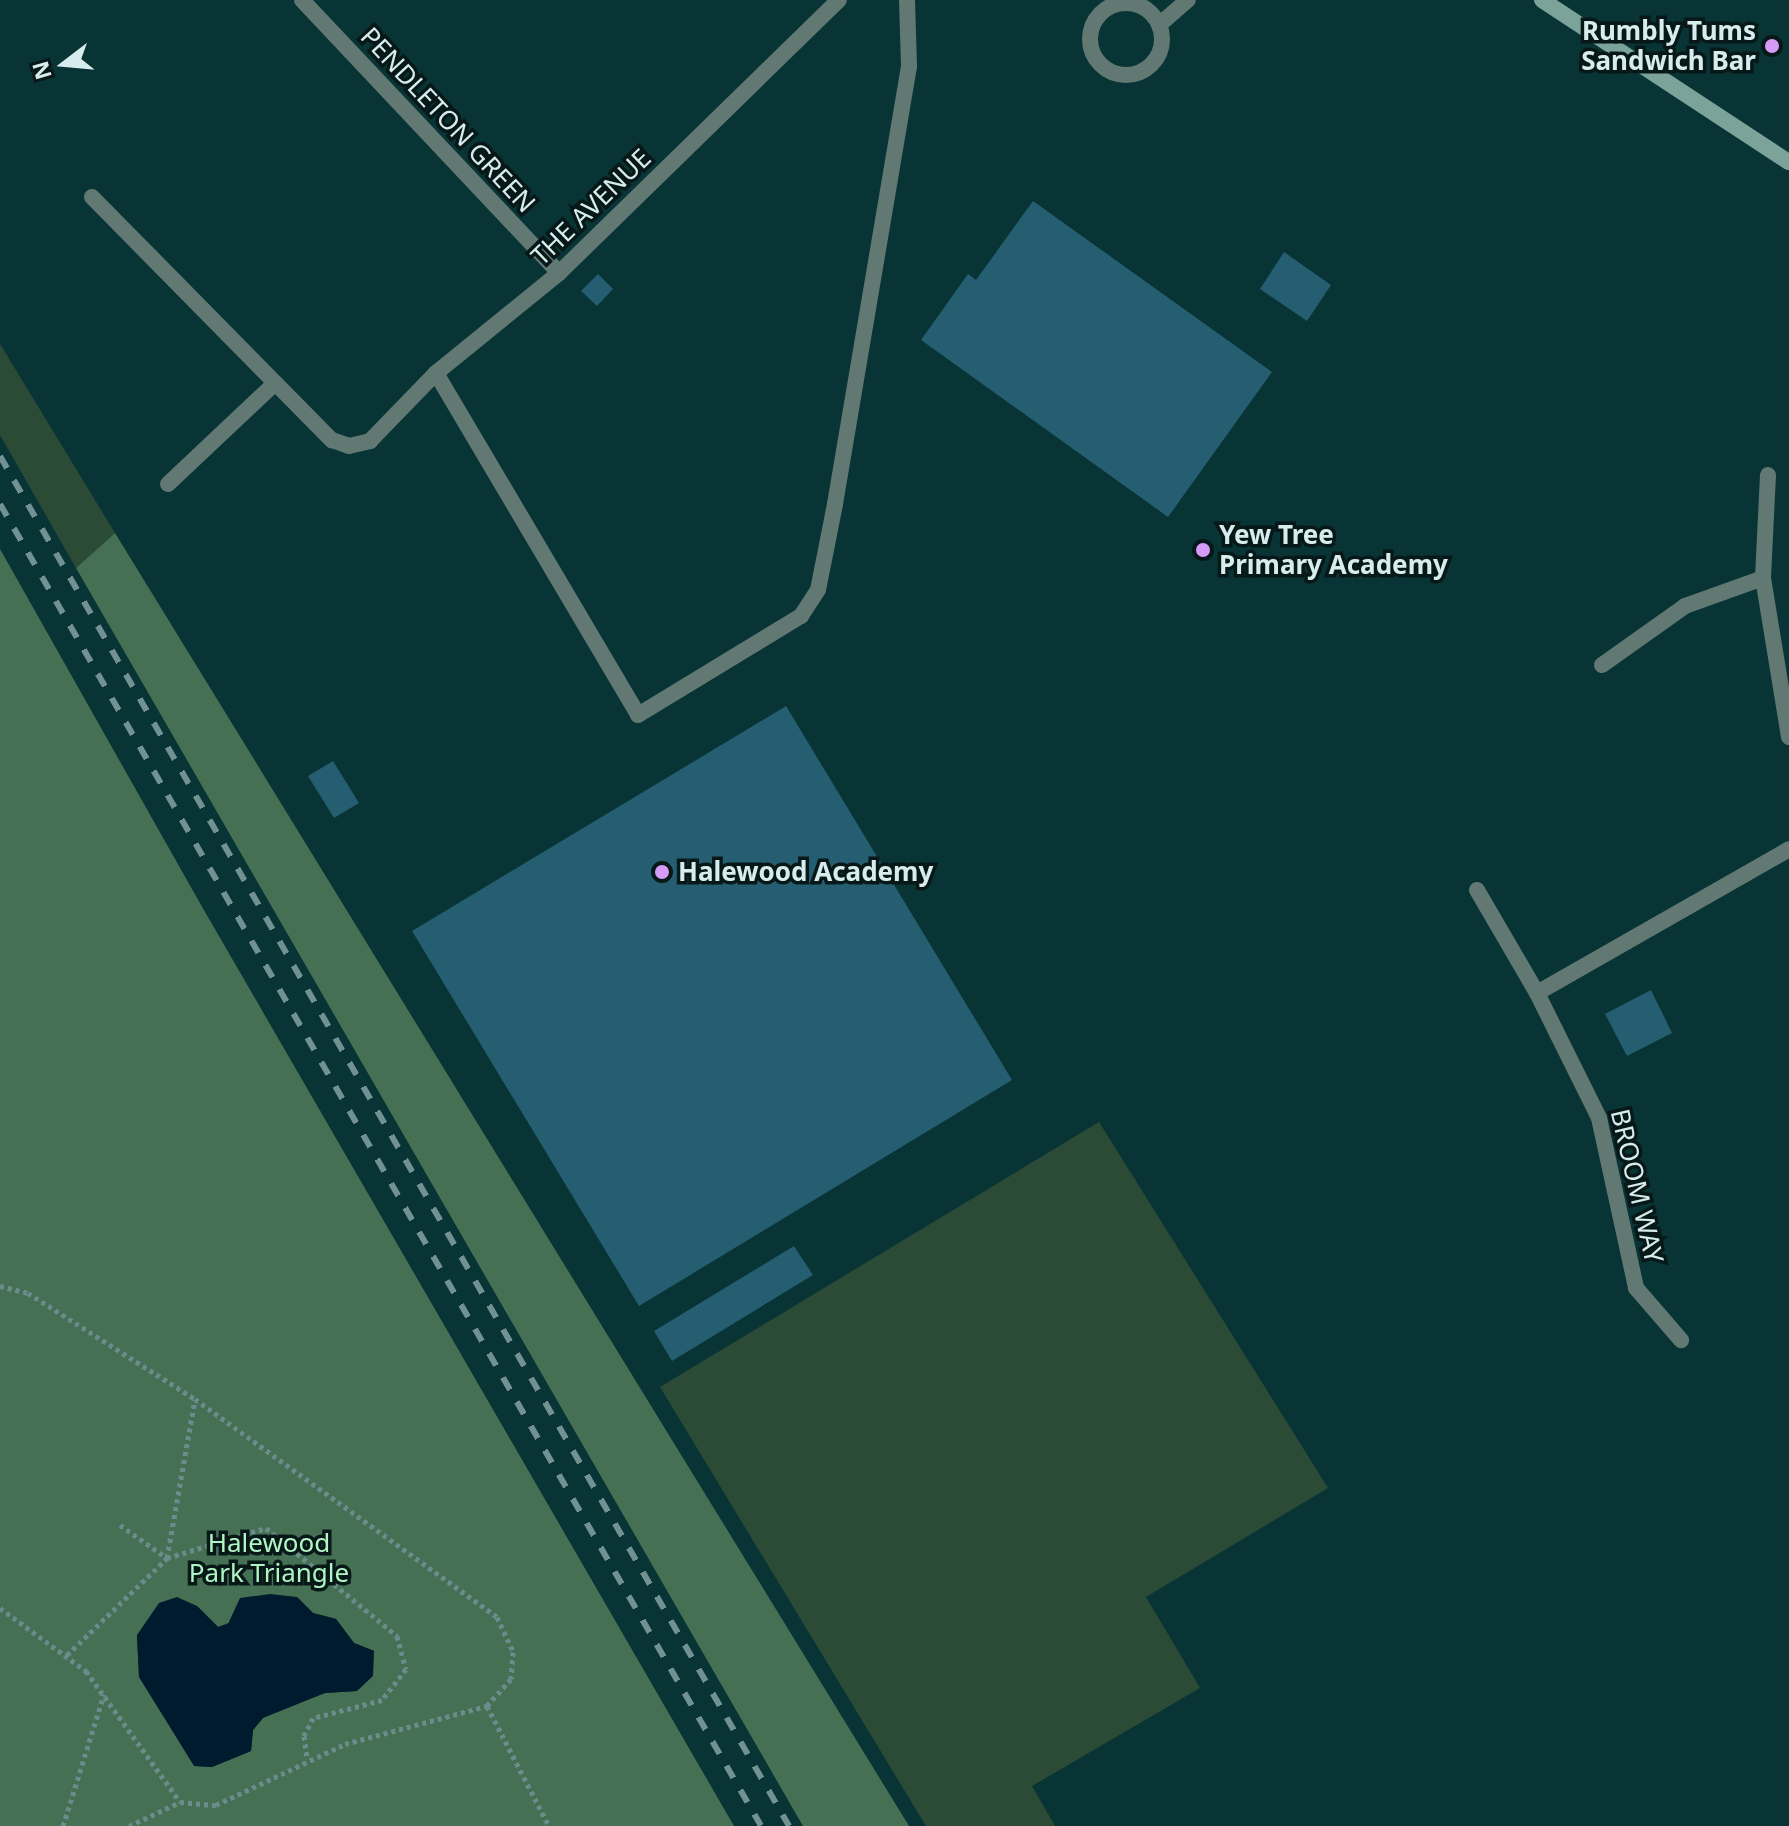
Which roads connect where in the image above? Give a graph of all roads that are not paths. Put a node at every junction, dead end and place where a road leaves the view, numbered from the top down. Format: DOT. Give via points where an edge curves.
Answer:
graph roads {
  1 [pos="302,0"];
  2 [pos="839,0"];
  3 [pos="907,0"];
  4 [pos="1188,0"];
  5 [pos="1542,0"];
  6 [pos="1159,25"];
  7 [pos="1789,162"];
  8 [pos="92,197"];
  9 [pos="559,273"];
  10 [pos="436,373"];
  11 [pos="273,385"];
  12 [pos="1768,475"];
  13 [pos="168,484"];
  14 [pos="1763,578"];
  15 [pos="1602,665"];
  16 [pos="1789,737"];
  17 [pos="1789,849"];
  18 [pos="1477,890"];
  19 [pos="1537,993"];
  20 [pos="1681,1340"];
  1 -- 9 [label="street, PENDLETON GREEN"];
  2 -- 9 [label="street, THE AVENUE"];
  3 -- 10 [label="street" via="909,67 837,491 818,590 801,616 638,715"];
  4 -- 6 [label="street"];
  5 -- 7 [label="street"];
  6 -- 6 [label="street" via="1159,55 1138,74 1113,73 1094,57 1091,30 1108,8 1137,5"];
  8 -- 11 [label="street"];
  9 -- 10 [label="street, THE AVENUE"];
  10 -- 11 [label="street, THE AVENUE" via="370,441 349,446 332,440"];
  11 -- 13 [label="street"];
  12 -- 14 [label="street"];
  14 -- 15 [label="street" via="1685,606"];
  14 -- 16 [label="street"];
  17 -- 19 [label="street"];
  18 -- 19 [label="street, BROOM WAY"];
  19 -- 20 [label="street, BROOM WAY" via="1599,1118 1636,1288"];
}
